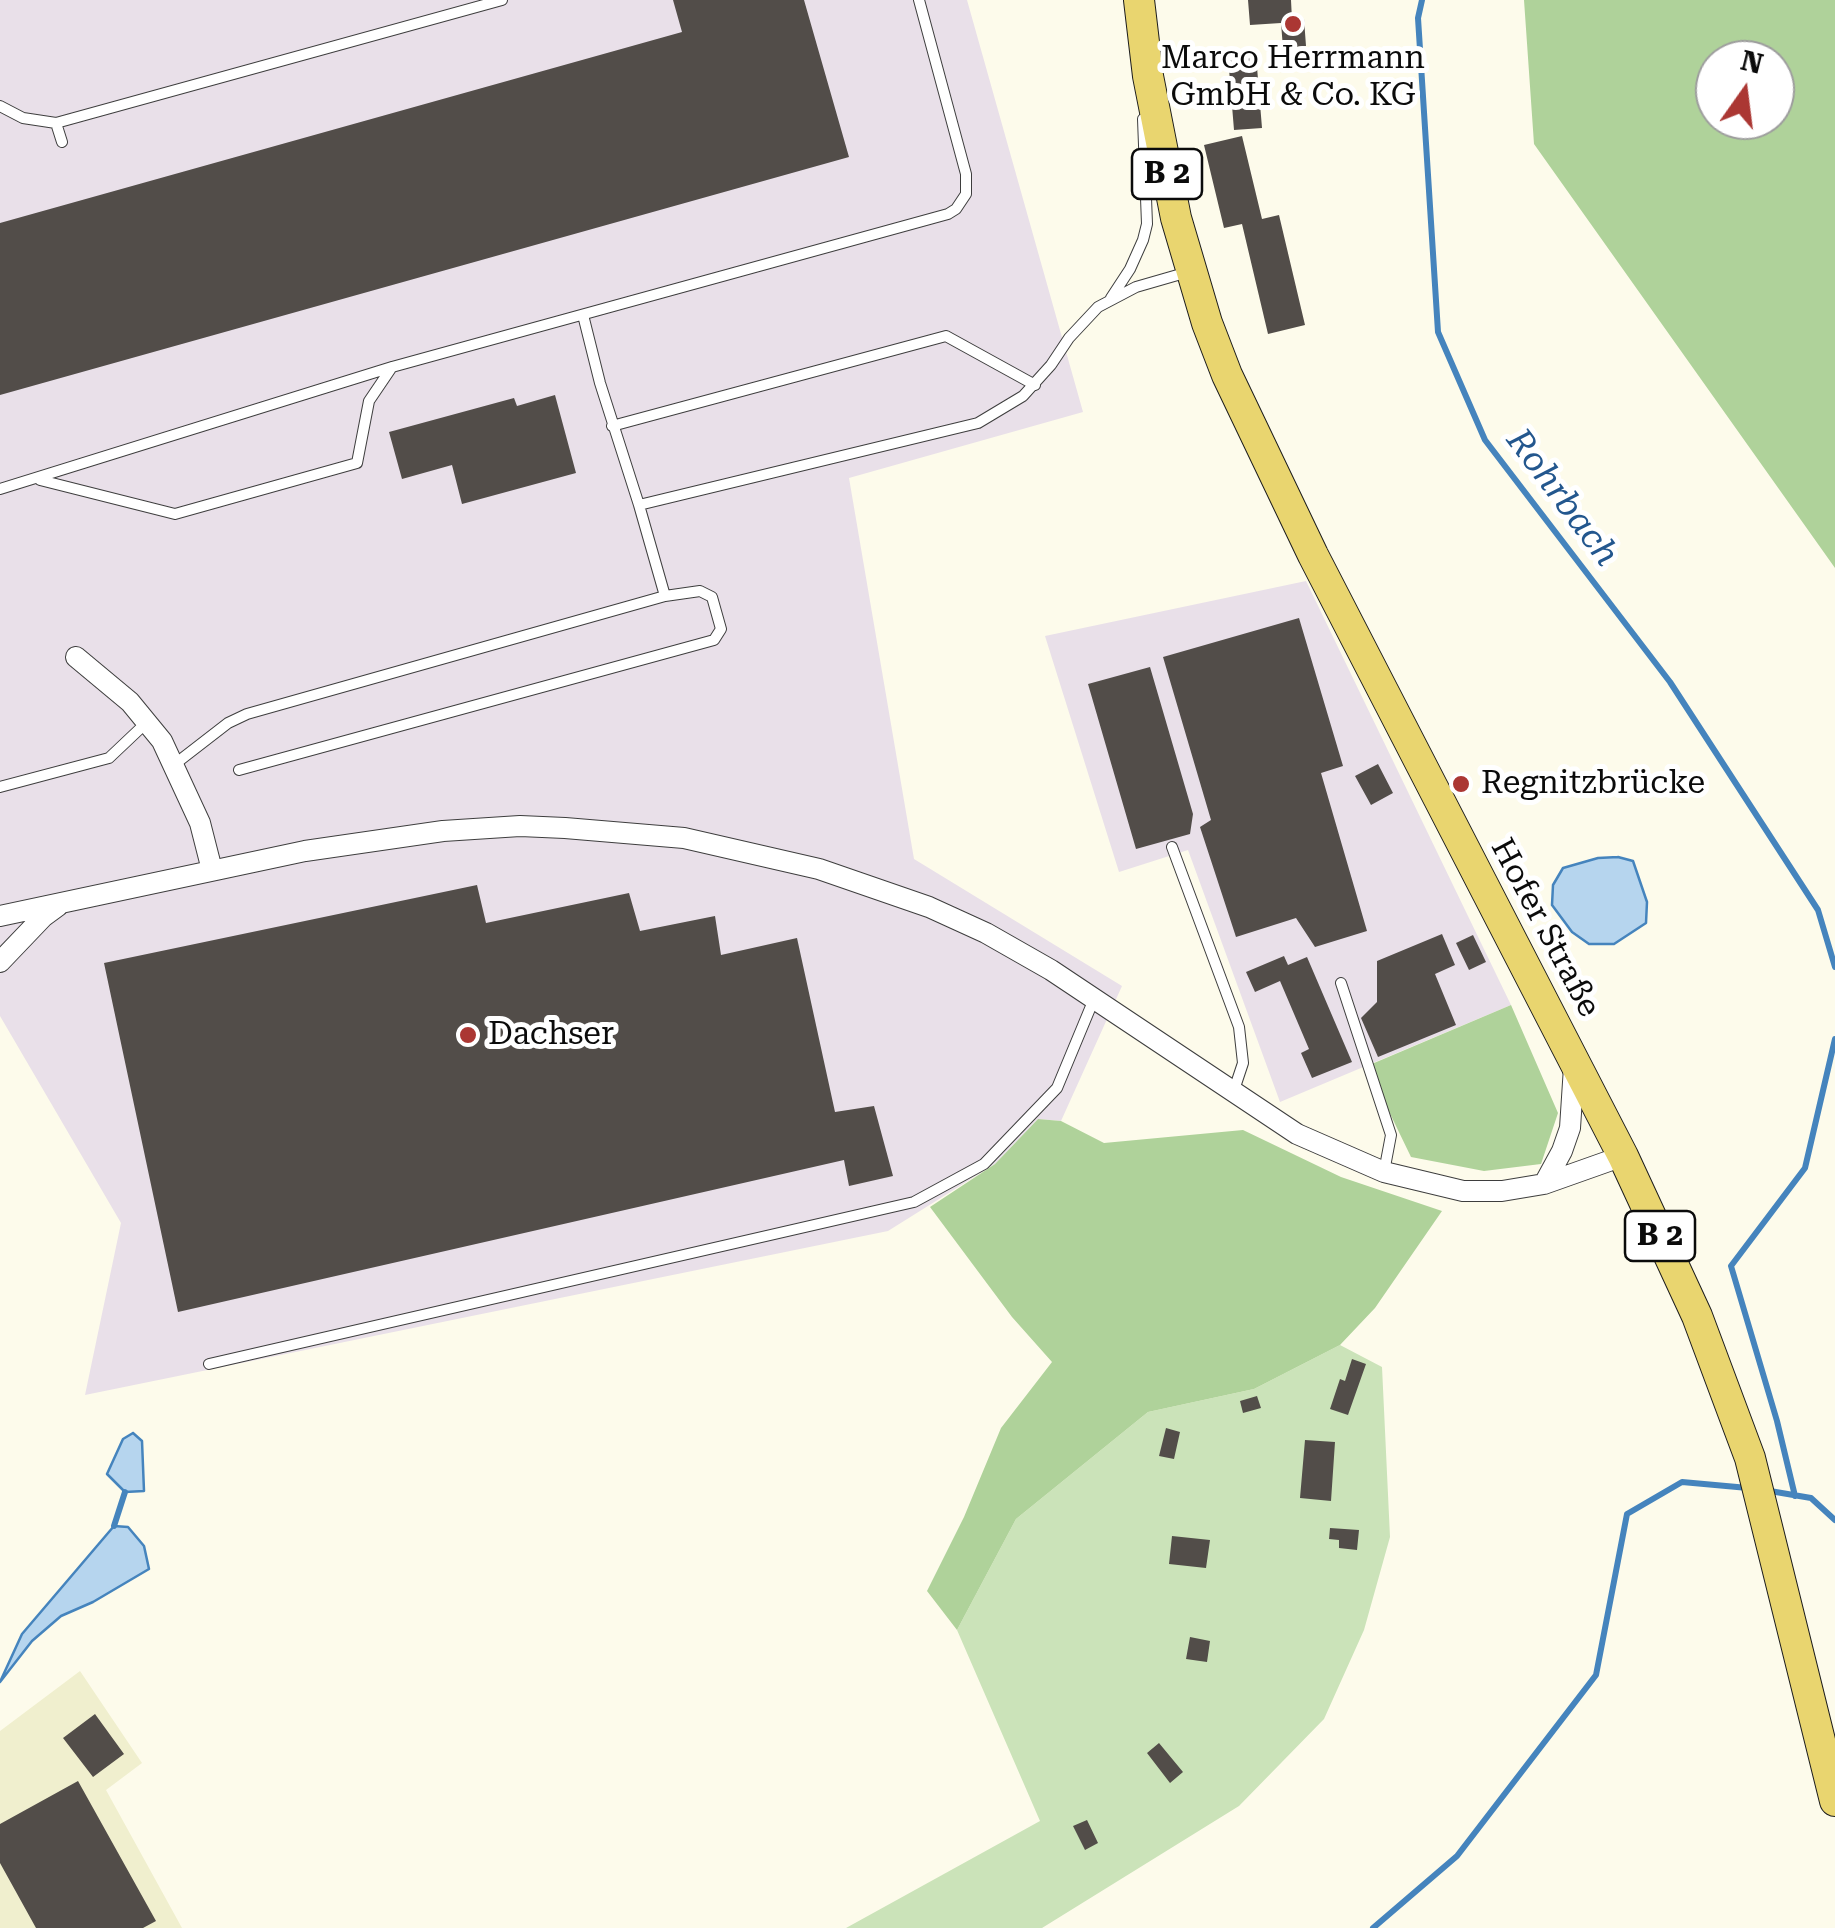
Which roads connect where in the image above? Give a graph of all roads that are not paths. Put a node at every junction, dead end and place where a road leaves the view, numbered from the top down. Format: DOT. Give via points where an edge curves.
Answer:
graph roads {
  1 [pos="502,0"];
  2 [pos="918,0"];
  3 [pos="1139,0"];
  4 [pos="1148,76"];
  5 [pos="0,106"];
  6 [pos="56,123"];
  7 [pos="62,142"];
  8 [pos="1191,272"];
  9 [pos="1111,298"];
  10 [pos="582,315"];
  11 [pos="392,368"];
  12 [pos="1035,384"];
  13 [pos="612,426"];
  14 [pos="38,479"];
  15 [pos="0,490"];
  16 [pos="639,505"];
  17 [pos="665,596"];
  18 [pos="76,657"];
  19 [pos="147,722"];
  20 [pos="175,764"];
  21 [pos="238,770"];
  22 [pos="0,787"];
  23 [pos="1172,847"];
  24 [pos="212,870"];
  25 [pos="60,905"];
  26 [pos="0,916"];
  27 [pos="0,962"];
  28 [pos="1341,983"];
  29 [pos="1094,998"];
  30 [pos="1574,1060"];
  31 [pos="1233,1094"];
  32 [pos="1623,1156"];
  33 [pos="1384,1172"];
  34 [pos="1544,1184"];
  35 [pos="208,1364"];
  36 [pos="1835,1801"];
  1 -- 6 [label="lane"];
  2 -- 10 [label="lane" via="966,174 966,194 956,209"];
  3 -- 4 [label="main road, B 2"];
  4 -- 8 [label="main road, B 2"];
  4 -- 9 [label="lane" via="1146,224"];
  5 -- 6 [label="lane" via="22,118"];
  6 -- 7 [label="lane"];
  8 -- 9 [label="lane"];
  8 -- 30 [label="main road, Hofer Straße / B 2" via="1256,442"];
  9 -- 12 [label="lane" via="1076,329"];
  10 -- 11 [label="lane"];
  10 -- 13 [label="lane"];
  11 -- 14 [label="lane"];
  11 -- 14 [label="lane" via="369,401 357,463 175,514"];
  12 -- 13 [label="lane" via="946,336"];
  12 -- 16 [label="lane" via="978,423"];
  13 -- 16 [label="lane"];
  14 -- 15 [label="lane"];
  16 -- 17 [label="lane"];
  17 -- 20 [label="lane" via="247,714"];
  17 -- 21 [label="lane" via="700,591 712,597 721,629 714,640"];
  18 -- 19 [label="street"];
  19 -- 20 [label="street"];
  19 -- 22 [label="lane" via="110,758"];
  20 -- 24 [label="street"];
  23 -- 31 [label="lane" via="1238,1027 1243,1063"];
  24 -- 25 [label="street"];
  24 -- 29 [label="street" via="458,830 564,828 684,838 780,858 929,908 986,933"];
  25 -- 26 [label="street"];
  25 -- 27 [label="street"];
  28 -- 33 [label="lane" via="1392,1135"];
  29 -- 31 [label="street"];
  29 -- 35 [label="lane" via="1057,1088 984,1164 914,1202"];
  30 -- 32 [label="main road, Hofer Straße / B 2"];
  30 -- 34 [label="street" via="1570,1128"];
  31 -- 33 [label="street" via="1297,1134"];
  32 -- 34 [label="street"];
  32 -- 36 [label="main road, B 2" via="1698,1316 1750,1458"];
  33 -- 34 [label="street" via="1463,1190"];
}
